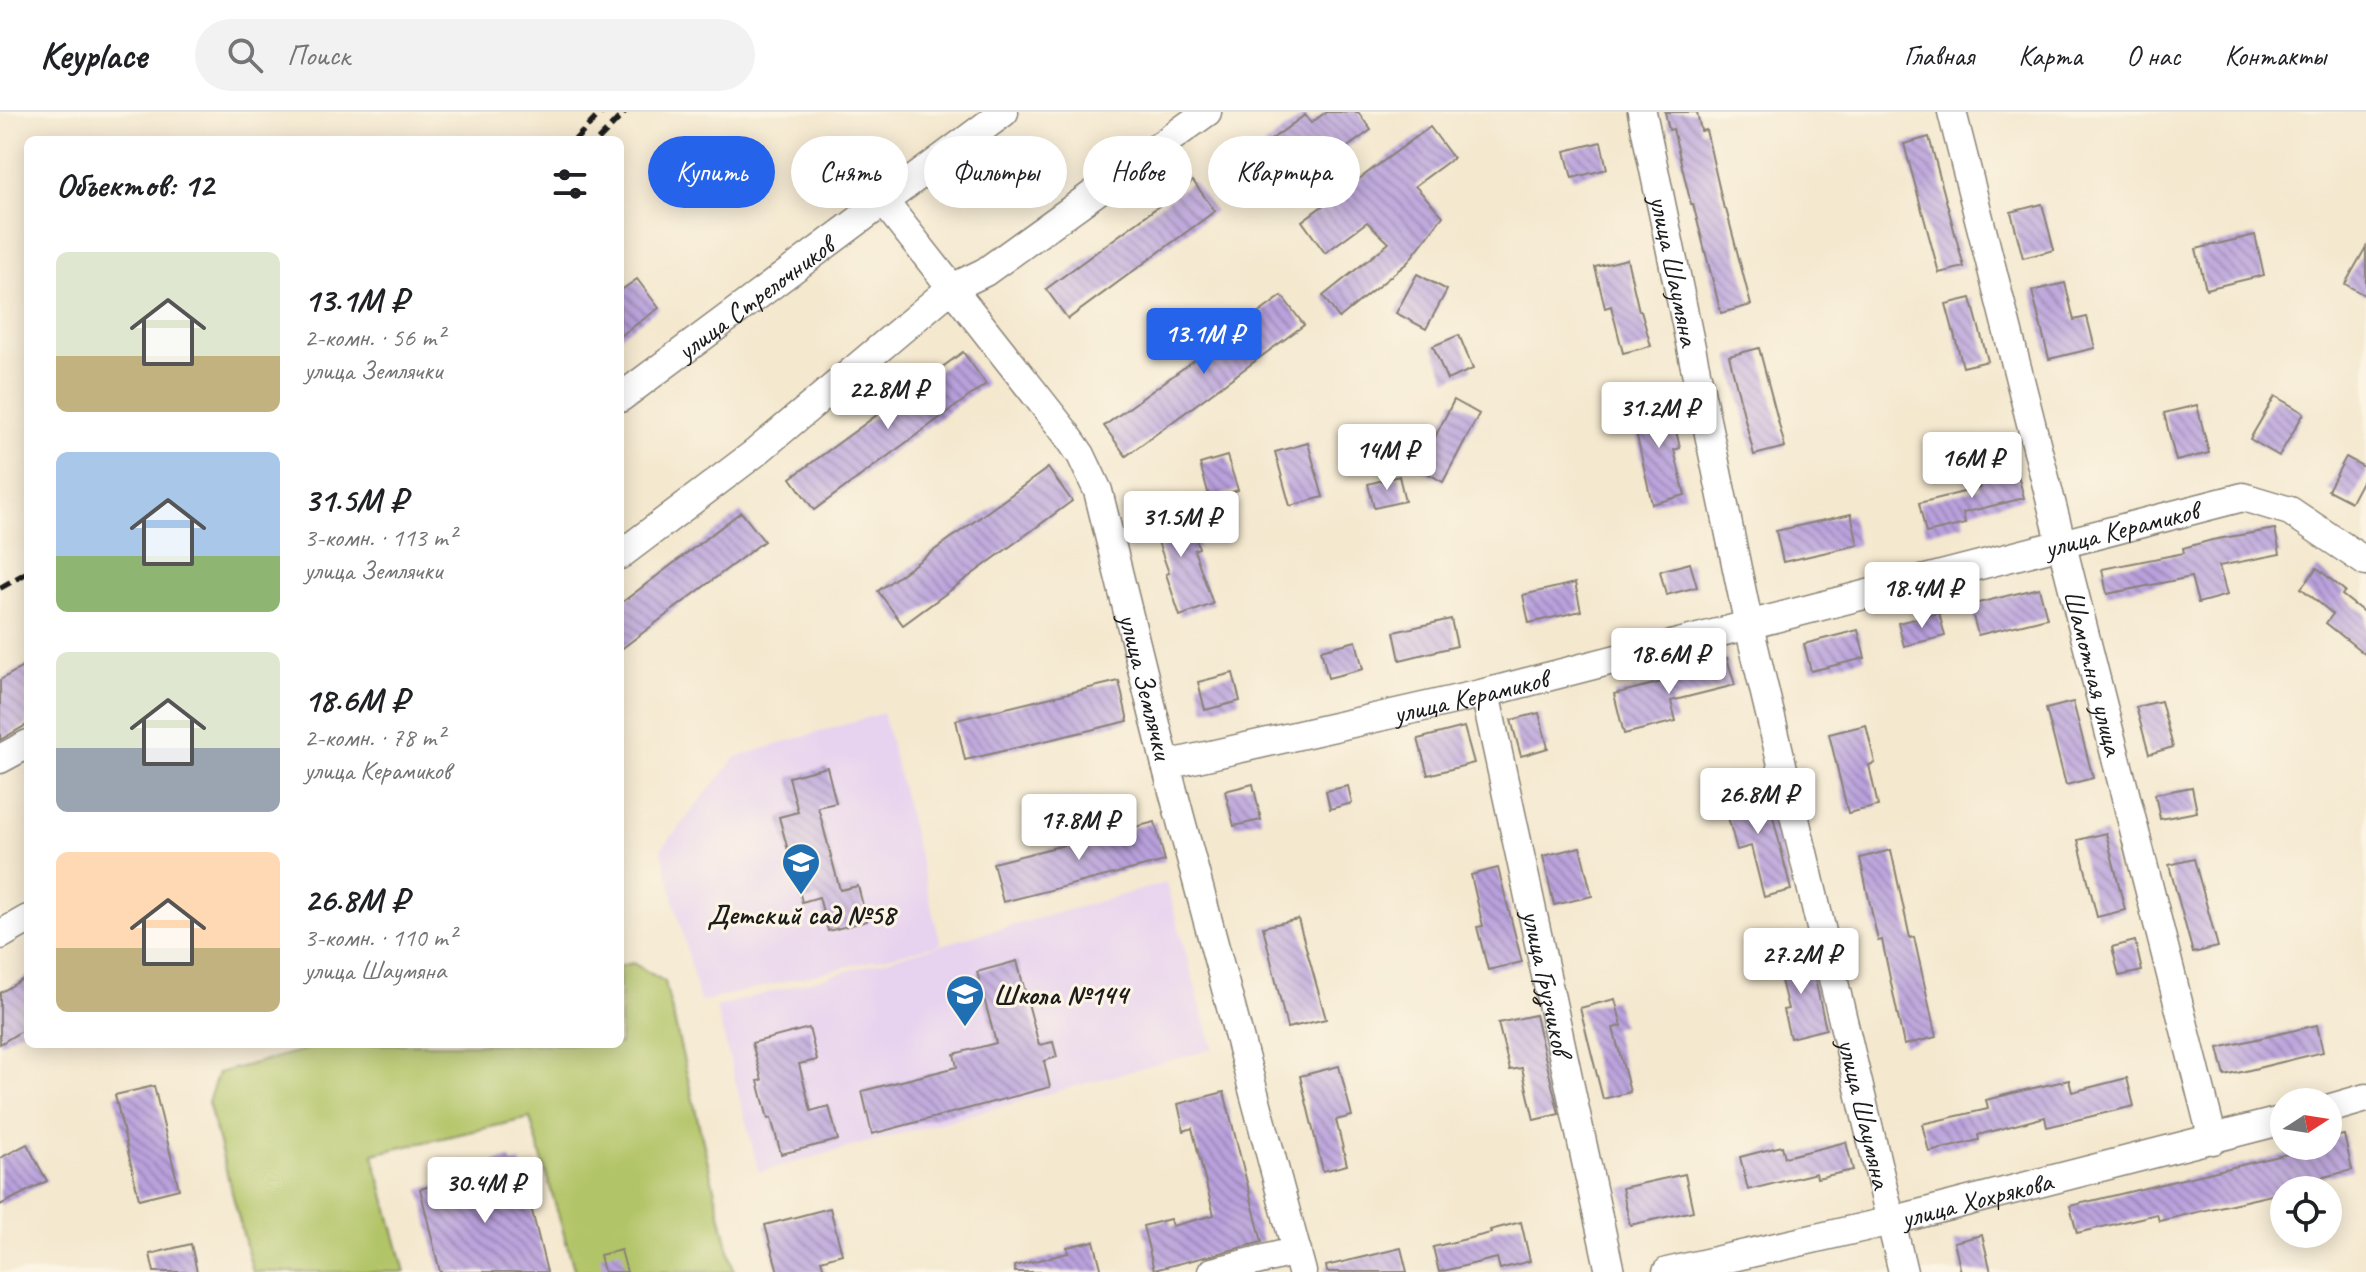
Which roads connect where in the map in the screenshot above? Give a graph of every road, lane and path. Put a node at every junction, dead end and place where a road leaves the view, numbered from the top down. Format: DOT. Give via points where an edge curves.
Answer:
graph roads {
  1 [pos="1004,112"];
  2 [pos="1207,112"];
  3 [pos="1642,112"];
  4 [pos="1952,112"];
  5 [pos="908,185"];
  6 [pos="878,208"];
  7 [pos="889,208"];
  8 [pos="950,289"];
  9 [pos="624,395"];
  10 [pos="2063,546"];
  11 [pos="624,552"];
  12 [pos="2366,562"];
  13 [pos="1749,626"];
  14 [pos="1485,693"];
  15 [pos="24,746"];
  16 [pos="0,759"];
  17 [pos="1166,765"];
  18 [pos="24,921"];
  19 [pos="0,935"];
  20 [pos="2366,1098"];
  21 [pos="2342,1105"];
  22 [pos="2270,1124"];
  23 [pos="2213,1140"];
  24 [pos="1891,1221"];
  25 [pos="1300,1262"];
  26 [pos="1212,1272"];
  27 [pos="1610,1272"];
  28 [pos="1667,1272"];
  29 [pos="1903,1272"];
  1 -- 5 [label="street, улица Стрелочников"];
  2 -- 8 [label="street" via="985,272"];
  3 -- 13 [label="street, улица Шаумяна"];
  4 -- 10 [label="street, Шамотная улица"];
  6 -- 9 [label="street, улица Стрелочников"];
  7 -- 8 [label="street, улица Землячки"];
  8 -- 11 [label="street" via="755,453"];
  8 -- 17 [label="street, улица Землячки" via="1065,432 1089,471"];
  10 -- 12 [label="street, улица Керамиков" via="2243,497 2290,511"];
  10 -- 13 [label="street, улица Керамиков"];
  10 -- 23 [label="street, Шамотная улица"];
  13 -- 14 [label="street, улица Керамиков"];
  13 -- 24 [label="street, улица Шаумяна"];
  14 -- 17 [label="street, улица Керамиков"];
  14 -- 27 [label="street, улица Грузчиков"];
  15 -- 16 [label="street"];
  17 -- 25 [label="street, улица Землячки"];
  18 -- 19 [label="street"];
  20 -- 21 [label="street"];
  22 -- 23 [label="street, улица Хохрякова"];
  23 -- 24 [label="street, улица Хохрякова"];
  24 -- 28 [label="street, улица Хохрякова"];
  24 -- 29 [label="street, улица Шаумяна"];
  25 -- 26 [label="street"];
}
